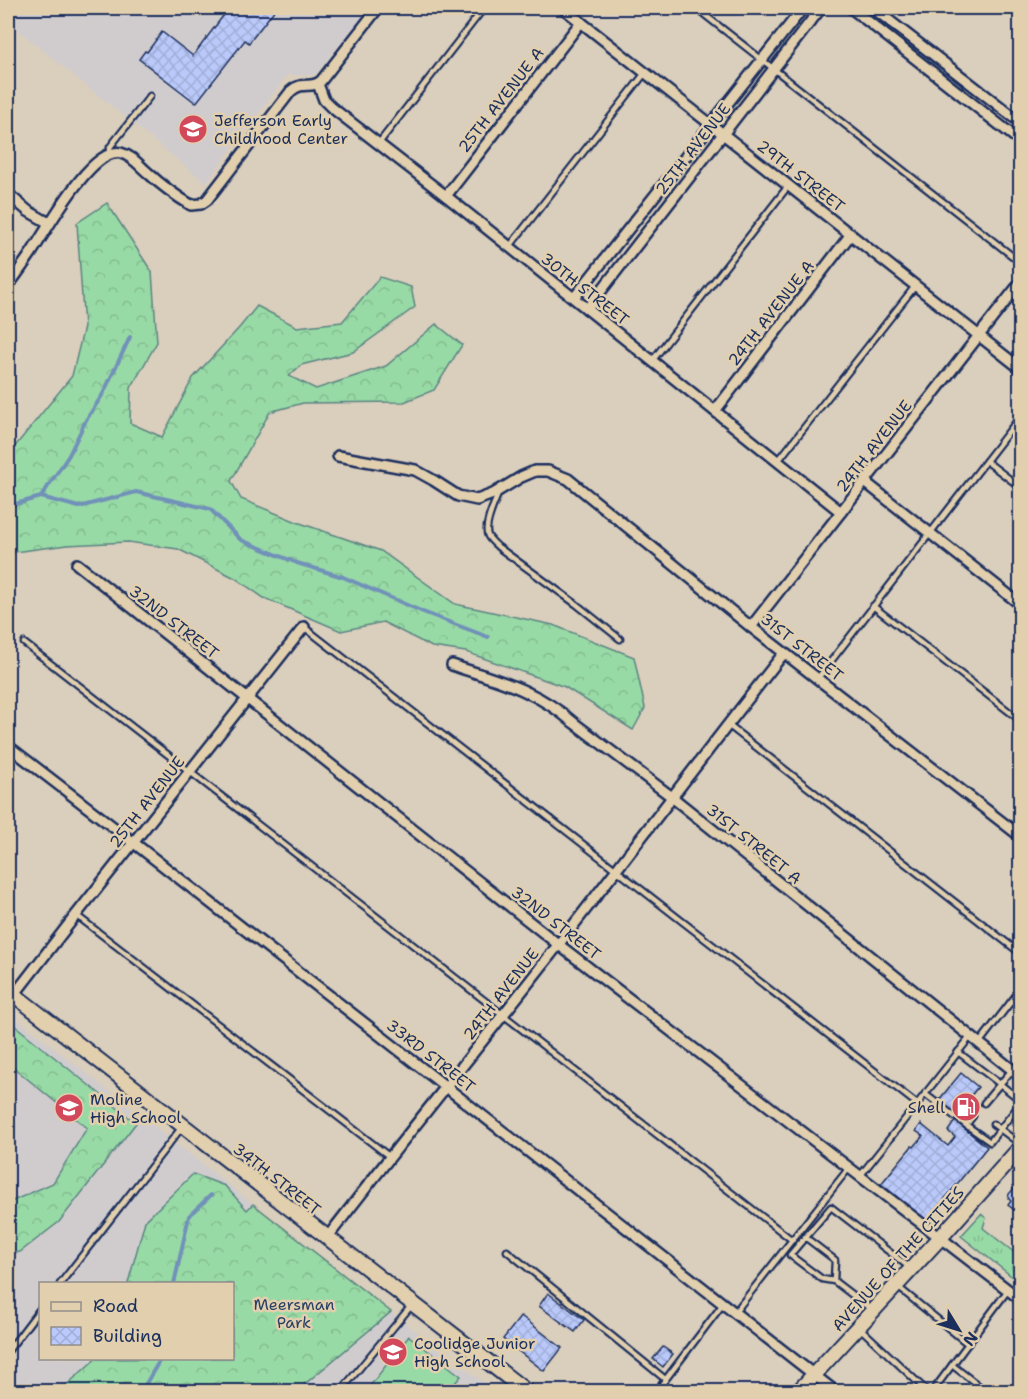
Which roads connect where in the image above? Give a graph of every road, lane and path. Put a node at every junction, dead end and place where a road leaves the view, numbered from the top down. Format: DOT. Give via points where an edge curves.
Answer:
graph roads {
  1 [pos="378,8"];
  2 [pos="484,8"];
  3 [pos="563,8"];
  4 [pos="696,8"];
  5 [pos="803,8"];
  6 [pos="821,8"];
  7 [pos="851,8"];
  8 [pos="873,8"];
  9 [pos="581,22"];
  10 [pos="763,60"];
  11 [pos="774,69"];
  12 [pos="645,73"];
  13 [pos="318,84"];
  14 [pos="150,96"];
  15 [pos="1020,122"];
  16 [pos="712,124"];
  17 [pos="724,134"];
  18 [pos="1020,141"];
  19 [pos="379,144"];
  20 [pos="110,154"];
  21 [pos="789,185"];
  22 [pos="8,194"];
  23 [pos="446,196"];
  24 [pos="49,223"];
  25 [pos="851,234"];
  26 [pos="509,248"];
  27 [pos="1020,262"];
  28 [pos="1020,283"];
  29 [pos="916,285"];
  30 [pos="8,286"];
  31 [pos="574,298"];
  32 [pos="587,309"];
  33 [pos="980,335"];
  34 [pos="652,361"];
  35 [pos="1020,368"];
  36 [pos="715,411"];
  37 [pos="1020,417"];
  38 [pos="338,456"];
  39 [pos="778,461"];
  40 [pos="987,461"];
  41 [pos="865,482"];
  42 [pos="1020,487"];
  43 [pos="500,490"];
  44 [pos="841,512"];
  45 [pos="929,533"];
  46 [pos="77,564"];
  47 [pos="1020,604"];
  48 [pos="873,606"];
  49 [pos="304,627"];
  50 [pos="751,627"];
  51 [pos="620,639"];
  52 [pos="24,642"];
  53 [pos="784,653"];
  54 [pos="452,665"];
  55 [pos="818,678"];
  56 [pos="248,699"];
  57 [pos="1020,720"];
  58 [pos="728,725"];
  59 [pos="8,746"];
  60 [pos="191,771"];
  61 [pos="672,797"];
  62 [pos="1020,836"];
  63 [pos="134,843"];
  64 [pos="616,870"];
  65 [pos="76,915"];
  66 [pos="559,945"];
  67 [pos="1020,953"];
  68 [pos="1020,990"];
  69 [pos="11,993"];
  70 [pos="502,1016"];
  71 [pos="971,1036"];
  72 [pos="980,1043"];
  73 [pos="958,1052"];
  74 [pos="1017,1073"];
  75 [pos="1000,1084"];
  76 [pos="446,1087"];
  77 [pos="925,1094"];
  78 [pos="988,1101"];
  79 [pos="1020,1102"];
  80 [pos="917,1104"];
  81 [pos="1004,1112"];
  82 [pos="973,1116"];
  83 [pos="1010,1117"];
  84 [pos="993,1124"];
  85 [pos="966,1125"];
  86 [pos="182,1126"];
  87 [pos="1000,1129"];
  88 [pos="1020,1146"];
  89 [pos="390,1157"];
  90 [pos="849,1168"];
  91 [pos="860,1176"];
  92 [pos="805,1237"];
  93 [pos="327,1238"];
  94 [pos="940,1238"];
  95 [pos="792,1240"];
  96 [pos="507,1251"];
  97 [pos="911,1269"];
  98 [pos="834,1281"];
  99 [pos="62,1282"];
  100 [pos="896,1285"];
  101 [pos="1008,1290"];
  102 [pos="1020,1299"];
  103 [pos="413,1304"];
  104 [pos="723,1304"];
  105 [pos="39,1310"];
  106 [pos="872,1311"];
  107 [pos="734,1313"];
  108 [pos="858,1326"];
  109 [pos="968,1344"];
  110 [pos="8,1351"];
  111 [pos="952,1365"];
  112 [pos="814,1375"];
  113 [pos="665,1379"];
  114 [pos="340,1392"];
  115 [pos="527,1392"];
  116 [pos="656,1392"];
  117 [pos="798,1392"];
  118 [pos="836,1392"];
  119 [pos="930,1392"];
  120 [pos="987,1392"];
  1 -- 13 [label="street"];
  2 -- 19 [label="lane"];
  3 -- 9 [label="street, 29TH STREET"];
  4 -- 10 [label="lane"];
  5 -- 10 [label="street, 25TH AVENUE"];
  6 -- 11 [label="street, 25TH AVENUE"];
  7 -- 18 [label="street"];
  8 -- 15 [label="street"];
  9 -- 12 [label="street, 29TH STREET"];
  9 -- 23 [label="street, 25TH AVENUE A"];
  10 -- 11 [label="lane"];
  10 -- 16 [label="street, 25TH AVENUE"];
  11 -- 17 [label="street, 25TH AVENUE"];
  11 -- 27 [label="lane"];
  12 -- 16 [label="street, 29TH STREET"];
  12 -- 26 [label="lane"];
  13 -- 19 [label="street, 30TH STREET" via="331,107"];
  13 -- 20 [label="street" via="301,84 291,91 201,204 186,202 129,156"];
  14 -- 20 [label="lane" via="110,147"];
  16 -- 17 [label="street, 29TH STREET"];
  16 -- 31 [label="street, 25TH AVENUE"];
  17 -- 21 [label="street, 29TH STREET"];
  17 -- 32 [label="street, 25TH AVENUE"];
  19 -- 23 [label="street, 30TH STREET"];
  20 -- 24 [label="street" via="90,169"];
  21 -- 25 [label="street, 29TH STREET"];
  21 -- 34 [label="lane"];
  22 -- 24 [label="street"];
  23 -- 26 [label="street, 30TH STREET"];
  24 -- 30 [label="street"];
  25 -- 29 [label="street, 29TH STREET"];
  25 -- 36 [label="street, 24TH AVENUE A"];
  26 -- 31 [label="street, 30TH STREET"];
  28 -- 33 [label="street, 24TH AVENUE"];
  29 -- 33 [label="street, 29TH STREET"];
  29 -- 39 [label="lane"];
  31 -- 32 [label="street, 30TH STREET"];
  32 -- 34 [label="street, 30TH STREET"];
  33 -- 35 [label="street, 29TH STREET"];
  33 -- 41 [label="street, 24TH AVENUE"];
  34 -- 36 [label="street, 30TH STREET"];
  36 -- 39 [label="street, 30TH STREET"];
  37 -- 40 [label="lane"];
  38 -- 43 [label="street" via="415,470 458,496 477,500"];
  39 -- 44 [label="street, 30TH STREET"];
  40 -- 42 [label="lane"];
  40 -- 45 [label="lane"];
  41 -- 44 [label="street, 24TH AVENUE"];
  41 -- 45 [label="street"];
  43 -- 50 [label="street, 31ST STREET" via="535,471 568,478"];
  43 -- 51 [label="lane" via="489,520 488,536"];
  44 -- 50 [label="street, 24TH AVENUE"];
  45 -- 47 [label="street"];
  45 -- 48 [label="lane"];
  46 -- 56 [label="street, 32ND STREET"];
  48 -- 55 [label="lane"];
  48 -- 57 [label="lane"];
  49 -- 56 [label="street, 25TH AVENUE"];
  49 -- 64 [label="lane"];
  50 -- 53 [label="street, 31ST STREET"];
  52 -- 60 [label="lane"];
  53 -- 55 [label="street, 31ST STREET"];
  53 -- 58 [label="street, 24TH AVENUE"];
  54 -- 61 [label="street, 31ST STREET A" via="494,677 538,697"];
  55 -- 62 [label="street, 31ST STREET"];
  56 -- 60 [label="street, 25TH AVENUE"];
  56 -- 66 [label="street, 32ND STREET"];
  58 -- 61 [label="street, 24TH AVENUE"];
  58 -- 67 [label="lane"];
  59 -- 63 [label="street, 33RD STREET"];
  60 -- 63 [label="street, 25TH AVENUE"];
  60 -- 70 [label="lane"];
  61 -- 64 [label="street, 24TH AVENUE"];
  61 -- 71 [label="street, 31ST STREET A"];
  63 -- 65 [label="street, 25TH AVENUE"];
  63 -- 76 [label="street, 33RD STREET"];
  64 -- 66 [label="street, 24TH AVENUE"];
  64 -- 80 [label="lane"];
  65 -- 69 [label="street, 25TH AVENUE"];
  65 -- 89 [label="lane"];
  66 -- 70 [label="street, 24TH AVENUE"];
  66 -- 90 [label="street, 32ND STREET"];
  68 -- 72 [label="lane"];
  69 -- 86 [label="street, 34TH STREET"];
  70 -- 76 [label="street, 24TH AVENUE"];
  70 -- 95 [label="lane"];
  71 -- 72 [label="street, 31ST STREET A"];
  71 -- 73 [label="lane"];
  72 -- 74 [label="street, 31ST STREET A"];
  73 -- 75 [label="lane"];
  73 -- 77 [label="lane"];
  74 -- 75 [label="lane"];
  75 -- 78 [label="lane"];
  75 -- 79 [label="lane"];
  76 -- 89 [label="street, 24TH AVENUE"];
  76 -- 104 [label="street, 33RD STREET"];
  77 -- 80 [label="lane"];
  77 -- 85 [label="lane"];
  79 -- 83 [label="lane"];
  80 -- 91 [label="lane"];
  81 -- 83 [label="lane"];
  82 -- 85 [label="lane"];
  83 -- 87 [label="lane"];
  84 -- 87 [label="lane"];
  85 -- 87 [label="lane" via="990,1142"];
  86 -- 93 [label="street, 34TH STREET"];
  86 -- 99 [label="lane"];
  87 -- 88 [label="lane"];
  88 -- 94 [label="street, AVENUE OF THE CITIES"];
  89 -- 93 [label="street, 24TH AVENUE"];
  90 -- 91 [label="street, 32ND STREET"];
  90 -- 95 [label="lane"];
  91 -- 94 [label="street, 32ND STREET"];
  92 -- 97 [label="lane" via="831,1207"];
  92 -- 98 [label="lane" via="835,1260"];
  92 -- 98 [label="lane" via="790,1255 822,1279"];
  93 -- 103 [label="street, 34TH STREET"];
  94 -- 97 [label="street, AVENUE OF THE CITIES"];
  94 -- 101 [label="street, 32ND STREET"];
  95 -- 107 [label="lane"];
  96 -- 113 [label="lane"];
  97 -- 100 [label="street, AVENUE OF THE CITIES"];
  98 -- 106 [label="lane"];
  100 -- 106 [label="street, AVENUE OF THE CITIES"];
  100 -- 109 [label="lane"];
  101 -- 102 [label="street, 32ND STREET"];
  101 -- 109 [label="lane"];
  103 -- 114 [label="lane"];
  103 -- 115 [label="street, 34TH STREET"];
  104 -- 107 [label="street, 33RD STREET"];
  104 -- 113 [label="lane"];
  105 -- 110 [label="lane"];
  106 -- 108 [label="street, AVENUE OF THE CITIES"];
  107 -- 112 [label="street, 33RD STREET"];
  108 -- 112 [label="street, AVENUE OF THE CITIES"];
  108 -- 119 [label="lane"];
  109 -- 111 [label="lane"];
  111 -- 119 [label="lane"];
  111 -- 120 [label="lane"];
  112 -- 117 [label="street, AVENUE OF THE CITIES"];
  112 -- 118 [label="street, 33RD STREET"];
  113 -- 116 [label="lane"];
}
